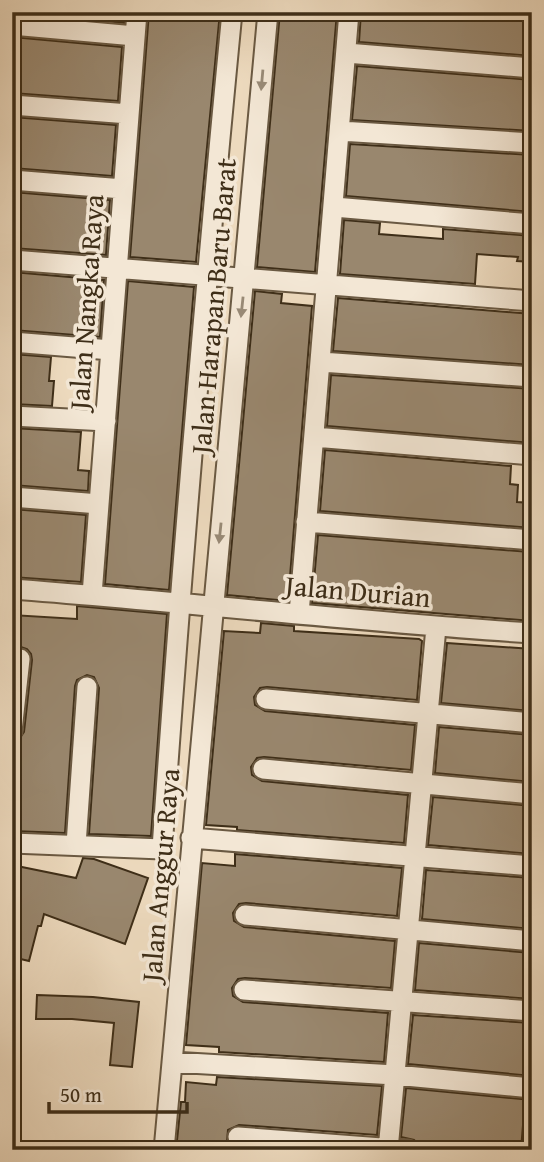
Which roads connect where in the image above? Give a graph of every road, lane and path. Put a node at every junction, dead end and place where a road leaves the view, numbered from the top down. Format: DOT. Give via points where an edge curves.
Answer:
graph roads {
  1 [pos="137,12"];
  2 [pos="232,12"];
  3 [pos="268,12"];
  4 [pos="349,12"];
  5 [pos="12,25"];
  6 [pos="135,36"];
  7 [pos="346,53"];
  8 [pos="532,68"];
  9 [pos="12,105"];
  10 [pos="129,114"];
  11 [pos="340,131"];
  12 [pos="532,143"];
  13 [pos="12,180"];
  14 [pos="123,189"];
  15 [pos="334,207"];
  16 [pos="532,224"];
  17 [pos="12,260"];
  18 [pos="117,269"];
  19 [pos="206,276"];
  20 [pos="245,279"];
  21 [pos="328,286"];
  22 [pos="532,301"];
  23 [pos="12,342"];
  24 [pos="111,350"];
  25 [pos="321,362"];
  26 [pos="532,377"];
  27 [pos="12,416"];
  28 [pos="106,421"];
  29 [pos="314,437"];
  30 [pos="532,456"];
  31 [pos="12,497"];
  32 [pos="99,504"];
  33 [pos="306,522"];
  34 [pos="532,540"];
  35 [pos="12,589"];
  36 [pos="92,595"];
  37 [pos="179,602"];
  38 [pos="213,606"];
  39 [pos="299,614"];
  40 [pos="436,627"];
  41 [pos="532,633"];
  42 [pos="20,659"];
  43 [pos="87,687"];
  44 [pos="266,699"];
  45 [pos="429,713"];
  46 [pos="532,723"];
  47 [pos="12,731"];
  48 [pos="263,769"];
  49 [pos="422,784"];
  50 [pos="532,794"];
  51 [pos="191,838"];
  52 [pos="12,843"];
  53 [pos="76,845"];
  54 [pos="415,856"];
  55 [pos="532,866"];
  56 [pos="245,915"];
  57 [pos="408,930"];
  58 [pos="532,940"];
  59 [pos="244,990"];
  60 [pos="402,1002"];
  61 [pos="532,1011"];
  62 [pos="172,1062"];
  63 [pos="395,1075"];
  64 [pos="532,1088"];
  65 [pos="238,1137"];
  66 [pos="388,1149"];
  67 [pos="164,1150"];
  68 [pos="408,1150"];
  1 -- 6 [label="street, Jalan Nangka Raya"];
  2 -- 19 [label="street, Jalan Harapan Baru Barat"];
  3 -- 20 [label="street, Jalan Harapan Baru Barat, one-way"];
  4 -- 7 [label="street"];
  5 -- 6 [label="street"];
  6 -- 10 [label="street, Jalan Nangka Raya"];
  7 -- 8 [label="street"];
  7 -- 11 [label="street"];
  9 -- 10 [label="street"];
  10 -- 14 [label="street, Jalan Nangka Raya"];
  11 -- 12 [label="street"];
  11 -- 15 [label="street"];
  13 -- 14 [label="street"];
  14 -- 18 [label="street, Jalan Nangka Raya"];
  15 -- 16 [label="street"];
  15 -- 21 [label="street"];
  17 -- 18 [label="street"];
  18 -- 19 [label="street"];
  18 -- 24 [label="street, Jalan Nangka Raya"];
  19 -- 20 [label="street"];
  19 -- 37 [label="street, Jalan Harapan Baru Barat"];
  20 -- 21 [label="street"];
  20 -- 38 [label="street, Jalan Harapan Baru Barat, one-way"];
  21 -- 22 [label="street"];
  21 -- 25 [label="street"];
  23 -- 24 [label="street"];
  24 -- 28 [label="street, Jalan Nangka Raya"];
  25 -- 26 [label="street"];
  25 -- 29 [label="street"];
  27 -- 28 [label="street"];
  28 -- 32 [label="street, Jalan Nangka Raya"];
  29 -- 30 [label="street"];
  29 -- 33 [label="street"];
  31 -- 32 [label="street"];
  32 -- 36 [label="street, Jalan Nangka Raya"];
  33 -- 34 [label="street"];
  33 -- 39 [label="street"];
  35 -- 36 [label="street, Jalan Durian"];
  36 -- 37 [label="street, Jalan Durian"];
  37 -- 38 [label="street, Jalan Durian"];
  37 -- 53 [label="street, Jalan Harapan Baru Barat" via="162,849"];
  38 -- 39 [label="street, Jalan Durian"];
  38 -- 51 [label="street, Jalan Anggur Raya"];
  39 -- 40 [label="street, Jalan Durian"];
  40 -- 41 [label="street, Jalan Durian"];
  40 -- 45 [label="street"];
  42 -- 47 [label="street"];
  43 -- 53 [label="street"];
  44 -- 45 [label="street"];
  45 -- 46 [label="street"];
  45 -- 49 [label="street"];
  48 -- 49 [label="street"];
  49 -- 50 [label="street"];
  49 -- 54 [label="street"];
  51 -- 54 [label="street"];
  51 -- 62 [label="street, Jalan Anggur Raya"];
  52 -- 53 [label="street"];
  54 -- 55 [label="street"];
  54 -- 57 [label="street"];
  56 -- 57 [label="street"];
  57 -- 58 [label="street"];
  57 -- 60 [label="street"];
  59 -- 60 [label="street"];
  60 -- 61 [label="street"];
  60 -- 63 [label="street"];
  62 -- 63 [label="street"];
  62 -- 67 [label="street, Jalan Anggur Raya"];
  63 -- 64 [label="street"];
  63 -- 66 [label="street"];
  65 -- 66 [label="street"];
  66 -- 68 [label="street"];
}
